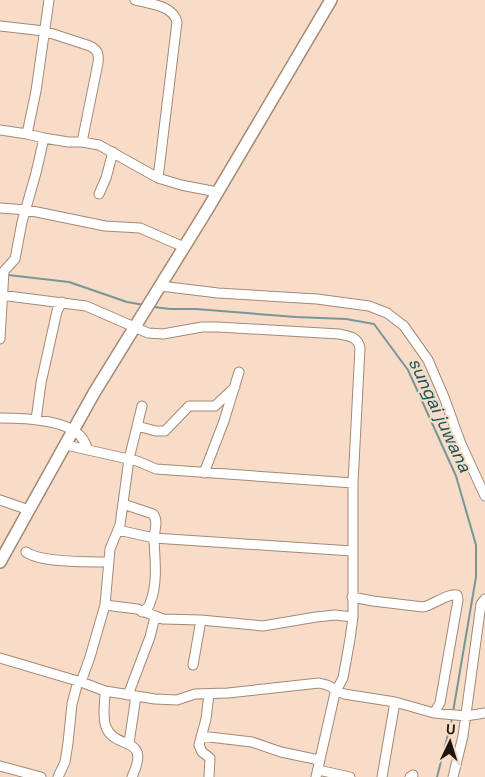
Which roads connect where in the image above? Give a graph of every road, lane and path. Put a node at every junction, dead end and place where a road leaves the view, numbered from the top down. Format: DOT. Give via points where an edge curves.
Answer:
graph roads {
  1 [pos="49,0"];
  2 [pos="135,0"];
  3 [pos="331,0"];
  4 [pos="0,26"];
  5 [pos="44,31"];
  6 [pos="0,130"];
  7 [pos="27,134"];
  8 [pos="44,138"];
  9 [pos="82,142"];
  10 [pos="112,152"];
  11 [pos="158,178"];
  12 [pos="217,192"];
  13 [pos="99,194"];
  14 [pos="0,208"];
  15 [pos="26,210"];
  16 [pos="184,247"];
  17 [pos="160,286"];
  18 [pos="1,293"];
  19 [pos="62,302"];
  20 [pos="135,328"];
  21 [pos="0,339"];
  22 [pos="240,372"];
  23 [pos="235,387"];
  24 [pos="142,406"];
  25 [pos="0,418"];
  26 [pos="36,420"];
  27 [pos="137,426"];
  28 [pos="74,430"];
  29 [pos="66,445"];
  30 [pos="88,450"];
  31 [pos="129,459"];
  32 [pos="204,473"];
  33 [pos="353,483"];
  34 [pos="485,496"];
  35 [pos="0,500"];
  36 [pos="123,504"];
  37 [pos="29,510"];
  38 [pos="118,530"];
  39 [pos="154,538"];
  40 [pos="352,551"];
  41 [pos="26,552"];
  42 [pos="0,562"];
  43 [pos="109,562"];
  44 [pos="352,597"];
  45 [pos="485,599"];
  46 [pos="105,605"];
  47 [pos="142,612"];
  48 [pos="353,616"];
  49 [pos="155,617"];
  50 [pos="201,620"];
  51 [pos="0,658"];
  52 [pos="193,665"];
  53 [pos="79,682"];
  54 [pos="336,690"];
  55 [pos="105,691"];
  56 [pos="208,694"];
  57 [pos="132,696"];
  58 [pos="395,702"];
  59 [pos="434,713"];
  60 [pos="485,713"];
  61 [pos="466,716"];
  62 [pos="201,736"];
  63 [pos="129,743"];
  64 [pos="319,760"];
  65 [pos="0,766"];
  66 [pos="317,774"];
  67 [pos="41,777"];
  68 [pos="58,777"];
  69 [pos="132,777"];
  70 [pos="209,777"];
  71 [pos="350,777"];
  72 [pos="382,777"];
  73 [pos="453,777"];
  1 -- 5 [label="street"];
  2 -- 11 [label="street" via="168,9 176,16 177,22"];
  3 -- 12 [label="main road"];
  4 -- 5 [label="street"];
  5 -- 7 [label="street"];
  5 -- 9 [label="street" via="90,46 99,55"];
  6 -- 7 [label="street"];
  7 -- 8 [label="street"];
  8 -- 9 [label="street"];
  8 -- 15 [label="street"];
  9 -- 10 [label="street" via="99,145"];
  10 -- 11 [label="street"];
  10 -- 13 [label="street"];
  11 -- 12 [label="street"];
  12 -- 16 [label="main road"];
  14 -- 15 [label="street"];
  15 -- 16 [label="street" via="105,226 140,228"];
  15 -- 18 [label="street" via="15,258 4,271"];
  16 -- 17 [label="main road"];
  17 -- 20 [label="main road"];
  17 -- 34 [label="street" via="317,299 369,306 388,313 404,326 428,360"];
  18 -- 19 [label="street"];
  18 -- 21 [label="street"];
  19 -- 20 [label="street" via="94,308"];
  19 -- 26 [label="street" via="42,376"];
  20 -- 28 [label="main road"];
  20 -- 33 [label="street" via="154,334 218,327 339,334 355,338 360,348"];
  22 -- 23 [label="street"];
  23 -- 27 [label="street" via="215,406 189,406 165,431"];
  23 -- 32 [label="street"];
  24 -- 27 [label="street"];
  25 -- 26 [label="street"];
  26 -- 28 [label="street"];
  27 -- 31 [label="street"];
  28 -- 29 [label="main road"];
  28 -- 30 [label="street"];
  29 -- 30 [label="street"];
  29 -- 37 [label="main road"];
  30 -- 31 [label="street"];
  31 -- 32 [label="street" via="156,469"];
  31 -- 36 [label="street"];
  32 -- 33 [label="street"];
  33 -- 40 [label="street"];
  35 -- 37 [label="street"];
  36 -- 38 [label="street"];
  36 -- 39 [label="street" via="154,515"];
  37 -- 42 [label="main road"];
  38 -- 39 [label="street"];
  38 -- 43 [label="street" via="110,546"];
  39 -- 40 [label="street"];
  39 -- 47 [label="street" via="154,587 150,604"];
  40 -- 44 [label="street"];
  41 -- 43 [label="street" via="38,558"];
  43 -- 46 [label="street"];
  44 -- 48 [label="street"];
  44 -- 59 [label="street" via="423,607 452,594 457,595 442,692"];
  45 -- 61 [label="street" via="481,604"];
  46 -- 47 [label="street"];
  46 -- 53 [label="street"];
  47 -- 49 [label="street"];
  48 -- 50 [label="street" via="329,615 267,626"];
  48 -- 54 [label="street" via="344,674"];
  49 -- 50 [label="street"];
  49 -- 57 [label="street"];
  50 -- 52 [label="street"];
  51 -- 53 [label="street"];
  53 -- 55 [label="street"];
  53 -- 68 [label="street"];
  54 -- 56 [label="street" via="313,683"];
  54 -- 58 [label="street"];
  54 -- 64 [label="street"];
  55 -- 57 [label="street"];
  55 -- 63 [label="street" via="106,726 118,740"];
  56 -- 57 [label="street" via="171,700"];
  56 -- 62 [label="street"];
  57 -- 63 [label="street"];
  58 -- 59 [label="street"];
  58 -- 72 [label="street"];
  59 -- 61 [label="street"];
  60 -- 61 [label="street"];
  61 -- 73 [label="street"];
  62 -- 64 [label="street" via="252,742"];
  62 -- 70 [label="street" via="199,745 210,758"];
  63 -- 69 [label="street" via="138,757"];
  64 -- 66 [label="street"];
  65 -- 67 [label="street"];
  66 -- 71 [label="street"];
}
